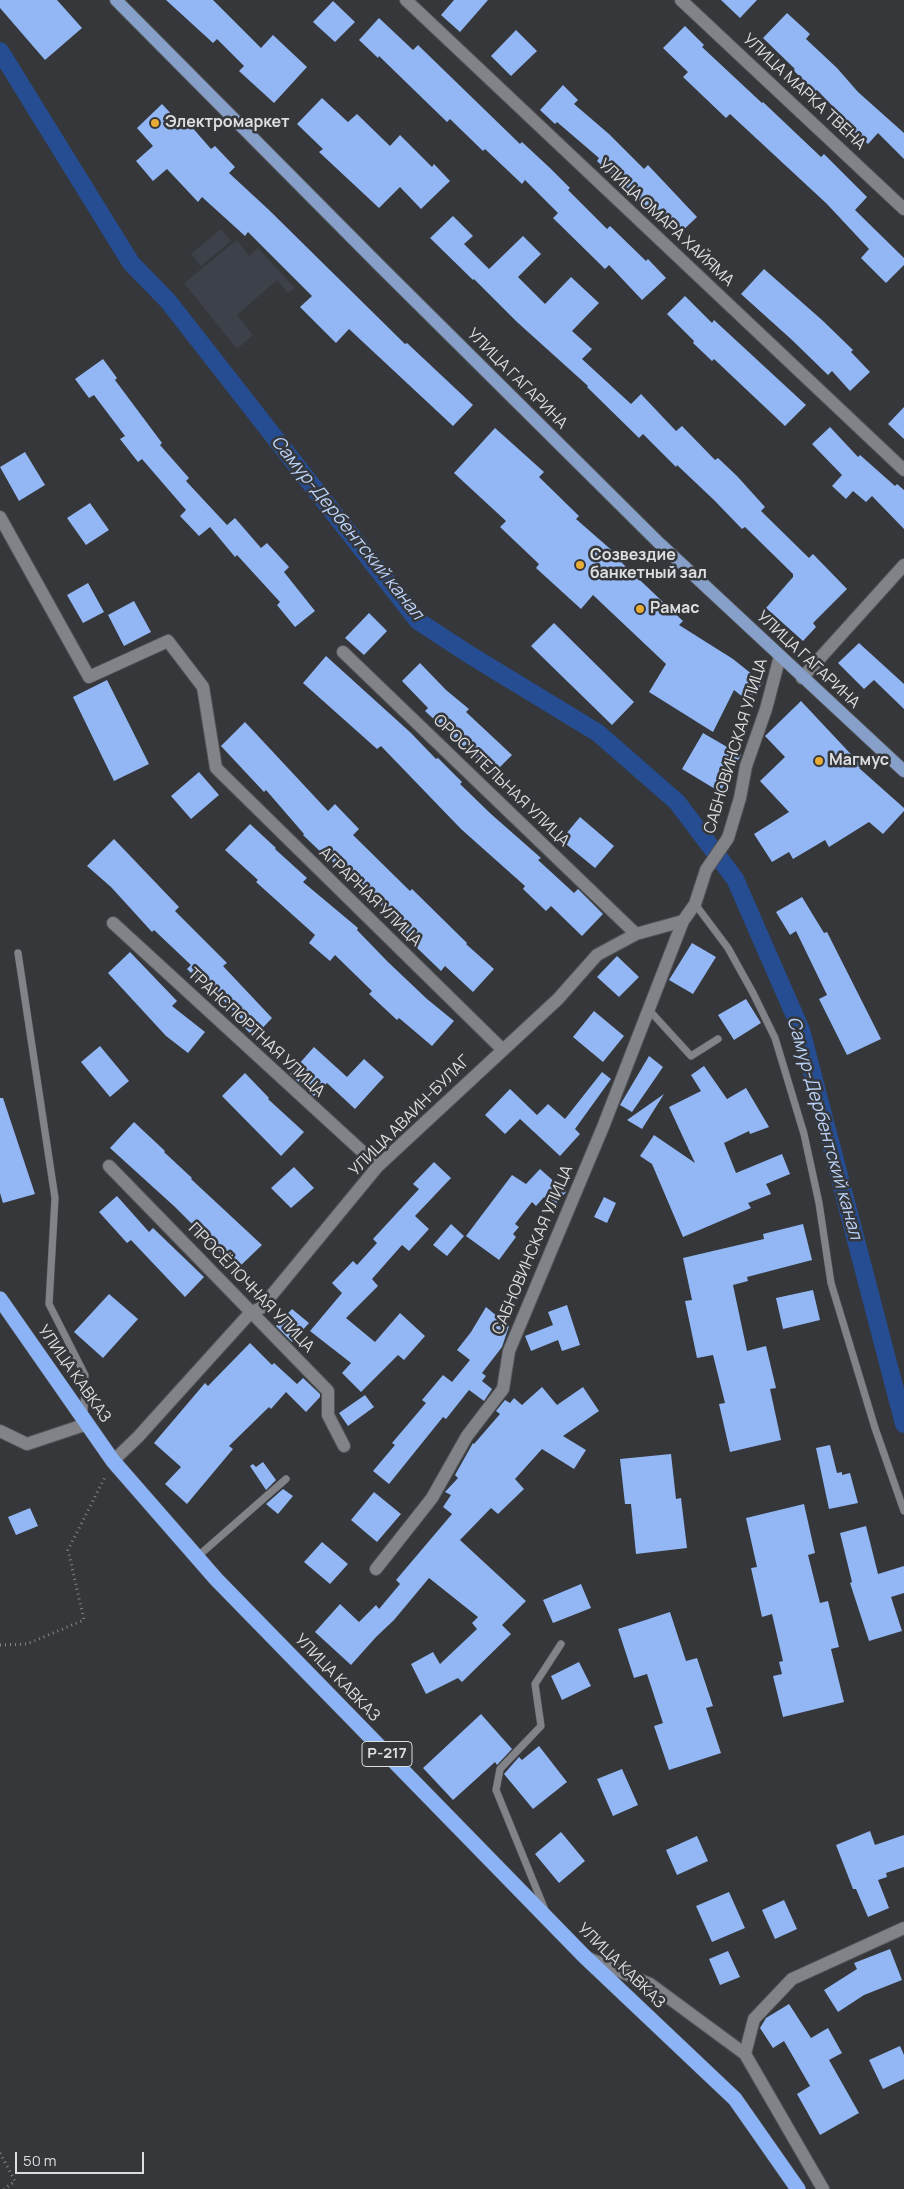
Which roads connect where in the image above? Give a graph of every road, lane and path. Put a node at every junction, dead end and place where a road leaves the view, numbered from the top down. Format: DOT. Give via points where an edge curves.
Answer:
graph roads {
  1 [pos="116,0"];
  2 [pos="406,0"];
  3 [pos="681,0"];
  4 [pos="904,208"];
  5 [pos="904,470"];
  6 [pos="0,517"];
  7 [pos="904,565"];
  8 [pos="344,652"];
  9 [pos="780,656"];
  10 [pos="802,678"];
  11 [pos="904,770"];
  12 [pos="695,904"];
  13 [pos="683,921"];
  14 [pos="113,923"];
  15 [pos="636,934"];
  16 [pos="18,952"];
  17 [pos="649,1010"];
  18 [pos="718,1039"];
  19 [pos="502,1049"];
  20 [pos="109,1166"];
  21 [pos="378,1166"];
  22 [pos="0,1299"];
  23 [pos="251,1312"];
  24 [pos="86,1422"];
  25 [pos="0,1431"];
  26 [pos="344,1446"];
  27 [pos="113,1461"];
  28 [pos="286,1479"];
  29 [pos="904,1510"];
  30 [pos="197,1557"];
  31 [pos="376,1569"];
  32 [pos="0,1644"];
  33 [pos="561,1644"];
  34 [pos="549,1920"];
  35 [pos="904,1928"];
  36 [pos="584,1956"];
  37 [pos="746,2054"];
  38 [pos="0,2153"];
  39 [pos="4,2189"];
  40 [pos="798,2189"];
  41 [pos="823,2189"];
  1 -- 9 [label="main road, УЛИЦА ГАГАРИНА" via="658,542"];
  2 -- 5 [label="street, УЛИЦА ОМАРА ХАЙЯМА"];
  3 -- 4 [label="street, УЛИЦА МАРКА ТВЕНА"];
  6 -- 19 [label="street, АГРАРНАЯ УЛИЦА" via="89,678 168,641 203,688 216,768"];
  7 -- 10 [label="street"];
  8 -- 15 [label="street, ОРОСИТЕЛЬНАЯ УЛИЦА"];
  9 -- 10 [label="main road, УЛИЦА ГАГАРИНА"];
  9 -- 12 [label="street, САБНОВИНСКАЯ УЛИЦА" via="728,838 706,870"];
  10 -- 11 [label="main road, УЛИЦА ГАГАРИНА"];
  12 -- 13 [label="street"];
  12 -- 29 [label="lane" via="728,948 775,1038 806,1143 831,1283 875,1428"];
  13 -- 15 [label="street, УЛИЦА АВАИН-БУЛАГ"];
  13 -- 17 [label="street, САБНОВИНСКАЯ УЛИЦА"];
  14 -- 21 [label="street, ТРАНСПОРТНАЯ УЛИЦА"];
  15 -- 19 [label="street, УЛИЦА АВАИН-БУЛАГ" via="597,955 558,998"];
  16 -- 24 [label="lane" via="55,1198 49,1304 85,1375"];
  17 -- 18 [label="lane" via="690,1056"];
  17 -- 31 [label="street, САБНОВИНСКАЯ УЛИЦА" via="509,1351 503,1388 467,1436 432,1498"];
  19 -- 21 [label="street, УЛИЦА АВАИН-БУЛАГ"];
  20 -- 23 [label="street, ПРОСЁЛОЧНАЯ УЛИЦА"];
  21 -- 23 [label="street, УЛИЦА АВАИН-БУЛАГ" via="261,1308"];
  22 -- 24 [label="highway, УЛИЦА КАВКАЗ / Р-217"];
  23 -- 26 [label="street, ПРОСЁЛОЧНАЯ УЛИЦА" via="328,1391 328,1415"];
  23 -- 27 [label="street, УЛИЦА АВАИН-БУЛАГ"];
  24 -- 25 [label="street" via="27,1444"];
  24 -- 27 [label="highway, УЛИЦА КАВКАЗ / Р-217"];
  27 -- 30 [label="highway, УЛИЦА КАВКАЗ / Р-217"];
  27 -- 32 [label="path" via="68,1550 84,1620 27,1644"];
  28 -- 30 [label="lane"];
  30 -- 34 [label="highway, УЛИЦА КАВКАЗ / Р-217"];
  33 -- 34 [label="lane" via="535,1684 540,1726 500,1769 496,1790"];
  34 -- 36 [label="highway, УЛИЦА КАВКАЗ / Р-217"];
  35 -- 37 [label="street" via="792,1979 754,2019"];
  36 -- 37 [label="street" via="650,1984"];
  36 -- 40 [label="highway, УЛИЦА КАВКАЗ / Р-217" via="735,2099"];
  37 -- 41 [label="street"];
  38 -- 39 [label="path" via="15,2180"];
}
